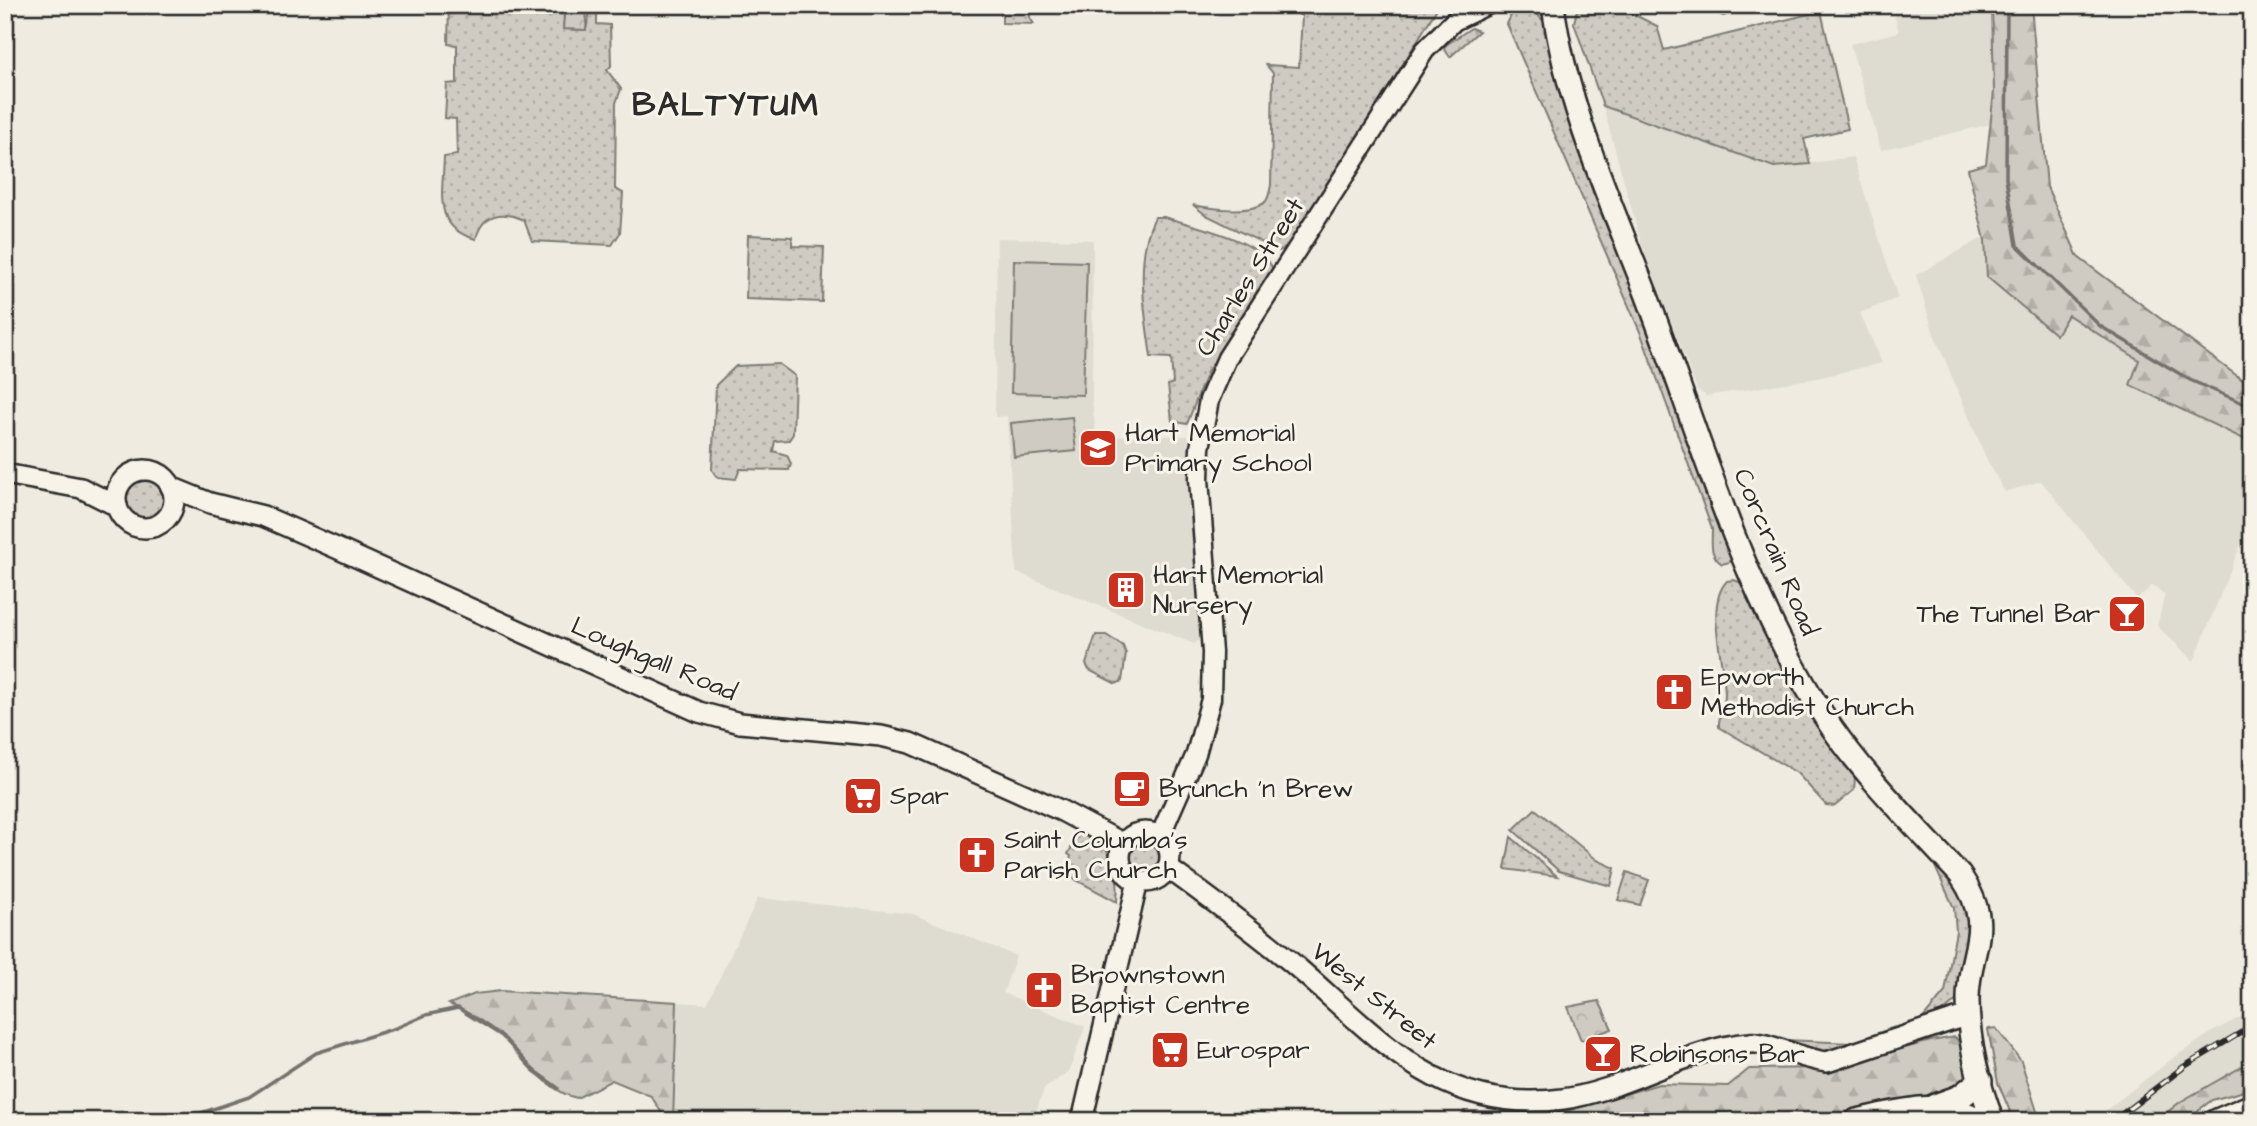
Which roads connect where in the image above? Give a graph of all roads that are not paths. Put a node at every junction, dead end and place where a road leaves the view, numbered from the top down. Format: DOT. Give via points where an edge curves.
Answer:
graph roads {
  1 [pos="1487,5"];
  2 [pos="1553,5"];
  3 [pos="5,474"];
  4 [pos="125,479"];
  5 [pos="171,487"];
  6 [pos="81,488"];
  7 [pos="210,503"];
  8 [pos="117,506"];
  9 [pos="171,513"];
  10 [pos="1160,836"];
  11 [pos="1124,844"];
  12 [pos="1168,868"];
  13 [pos="1138,881"];
  14 [pos="1968,1015"];
  15 [pos="1980,1081"];
  16 [pos="2252,1106"];
  17 [pos="1932,1107"];
  18 [pos="1986,1117"];
  19 [pos="1878,1119"];
  20 [pos="1082,1121"];
  21 [pos="2217,1121"];
  1 -- 10 [label="street, Charles Street" via="1454,21 1425,50 1219,373 1202,423 1199,479 1212,652 1211,699 1195,754"];
  2 -- 14 [label="main road, Corcrain Road" via="1565,70 1592,151 1732,527 1779,639 1832,728 1960,875 1973,896 1979,917 1978,949"];
  3 -- 6 [label="main road"];
  4 -- 5 [label="main road" via="150,471"];
  4 -- 6 [label="main road"];
  4 -- 8 [label="main road"];
  5 -- 7 [label="main road, Loughgall Road"];
  5 -- 9 [label="main road"];
  6 -- 8 [label="main road"];
  7 -- 9 [label="main road, Loughgall Road"];
  7 -- 11 [label="main road, Loughgall Road" via="242,509 334,547 699,712 740,723 881,736 910,743"];
  8 -- 9 [label="main road" via="124,519 140,528 158,526"];
  10 -- 11 [label="main road" via="1136,833"];
  10 -- 12 [label="main road" via="1170,854"];
  11 -- 13 [label="main road" via="1122,866"];
  12 -- 13 [label="main road" via="1158,878"];
  12 -- 14 [label="main road, West Street" via="1296,966 1388,1048 1458,1090 1489,1099 1564,1099 1651,1069 1755,1042 1827,1062"];
  13 -- 20 [label="main road"];
  14 -- 15 [label="main road, Corcrain Road"];
  15 -- 17 [label="highway" via="1960,1097"];
  15 -- 18 [label="main road, Corcrain Road"];
  16 -- 21 [label="highway"];
  17 -- 18 [label="highway"];
  17 -- 19 [label="highway"];
}
